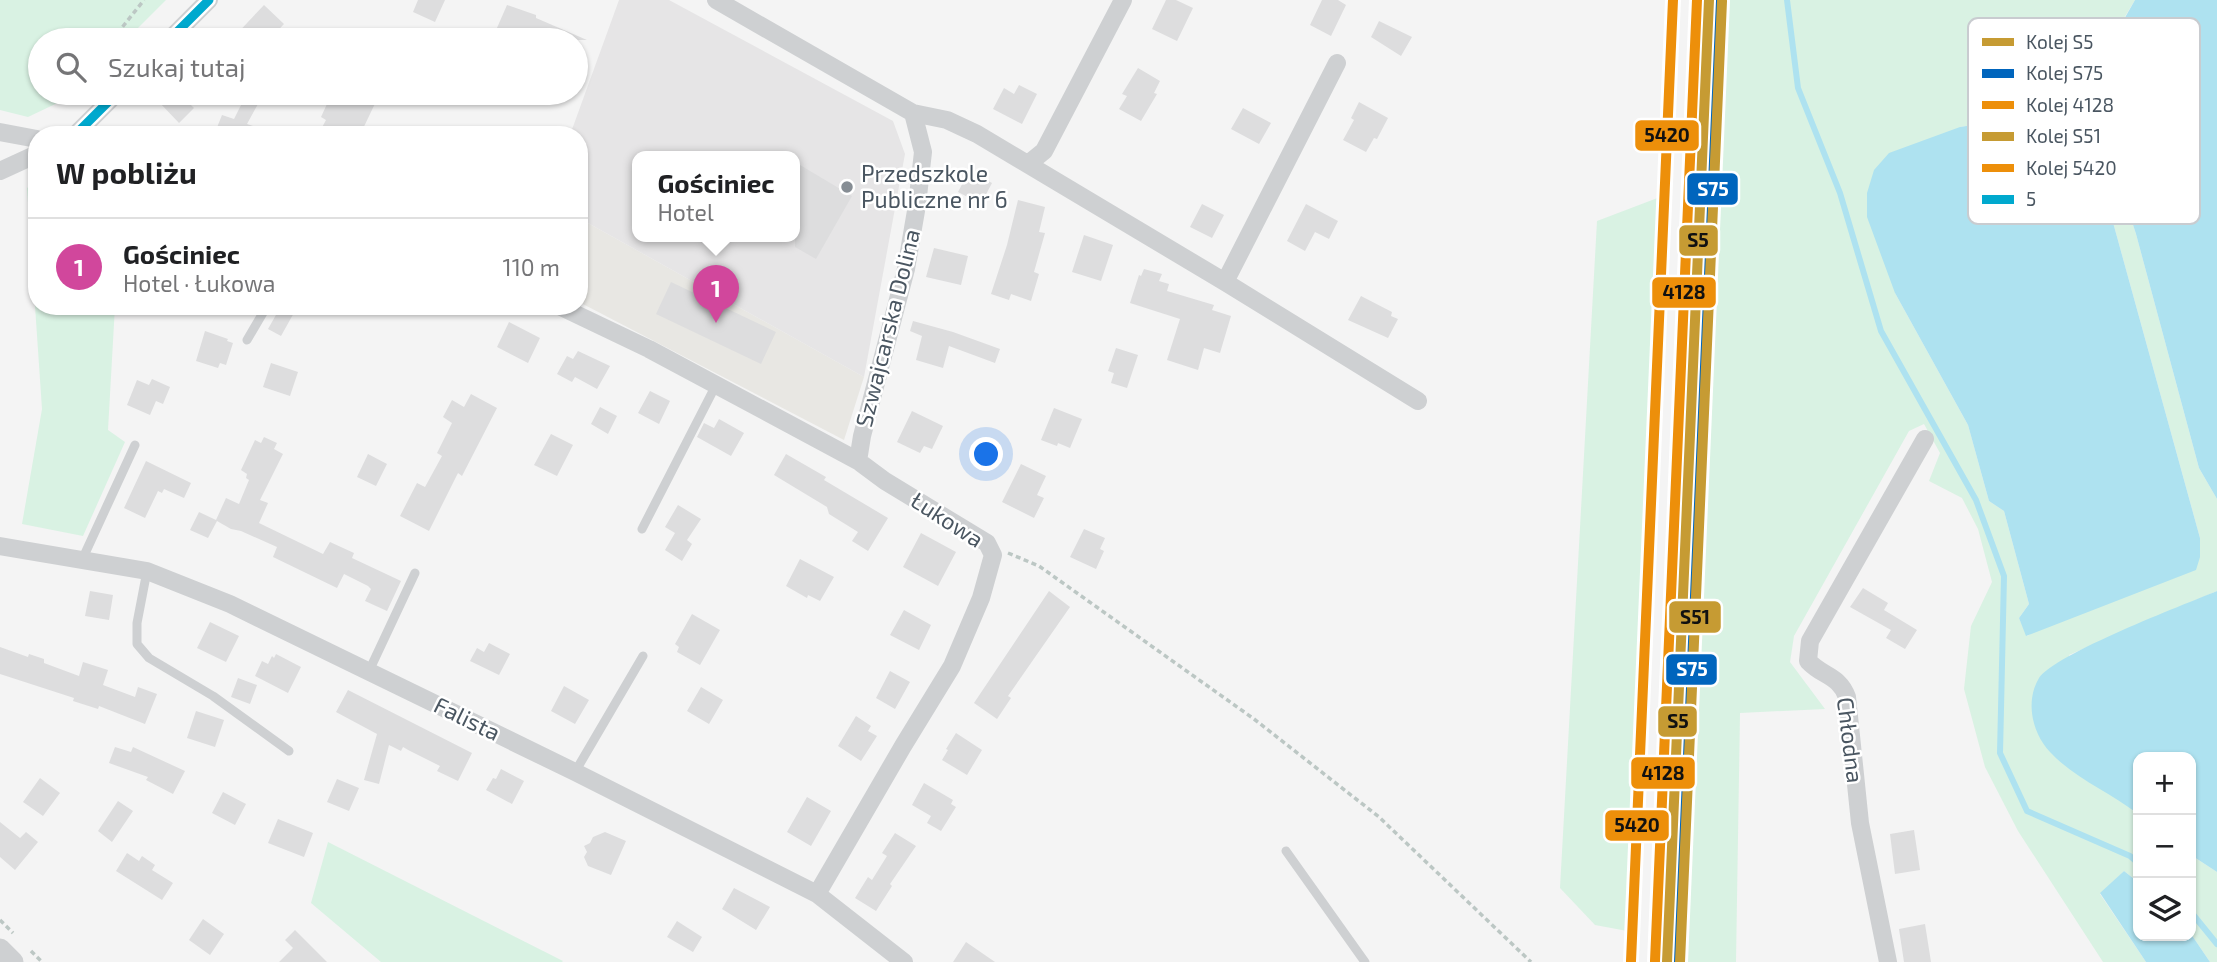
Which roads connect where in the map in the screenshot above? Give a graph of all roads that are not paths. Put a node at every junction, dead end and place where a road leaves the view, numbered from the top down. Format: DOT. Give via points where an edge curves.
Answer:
graph roads {
  1 [pos="209,0"];
  2 [pos="716,0"];
  3 [pos="1123,0"];
  4 [pos="181,28"];
  5 [pos="1337,63"];
  6 [pos="105,105"];
  7 [pos="913,113"];
  8 [pos="84,126"];
  9 [pos="0,132"];
  10 [pos="28,137"];
  11 [pos="28,158"];
  12 [pos="1028,163"];
  13 [pos="0,172"];
  14 [pos="1224,282"];
  15 [pos="262,315"];
  16 [pos="566,315"];
  17 [pos="247,340"];
  18 [pos="716,385"];
  19 [pos="1418,401"];
  20 [pos="1924,439"];
  21 [pos="135,445"];
  22 [pos="858,461"];
  23 [pos="642,529"];
  24 [pos="0,546"];
  25 [pos="82,560"];
  26 [pos="147,571"];
  27 [pos="415,573"];
  28 [pos="643,656"];
  29 [pos="369,671"];
  30 [pos="289,751"];
  31 [pos="575,772"];
  32 [pos="1286,851"];
  33 [pos="817,894"];
  34 [pos="0,949"];
  35 [pos="13,962"];
  36 [pos="904,962"];
  37 [pos="1365,962"];
  38 [pos="1888,962"];
  1 -- 4 [label="street"];
  2 -- 7 [label="street"];
  3 -- 12 [label="street" via="1044,151"];
  5 -- 14 [label="street"];
  6 -- 8 [label="street"];
  7 -- 12 [label="street" via="947,120"];
  7 -- 22 [label="street, Szwajcarska Dolina" via="923,152 917,205 906,269"];
  9 -- 10 [label="street"];
  11 -- 13 [label="street"];
  12 -- 14 [label="street"];
  14 -- 19 [label="street"];
  15 -- 17 [label="lane"];
  16 -- 18 [label="street, Łukowa" via="649,349"];
  18 -- 22 [label="street, Łukowa"];
  18 -- 23 [label="lane"];
  20 -- 38 [label="street, Chłodna" via="1810,641 1808,652 1808,661 1843,686 1847,697 1860,823"];
  21 -- 25 [label="lane"];
  22 -- 33 [label="street, Łukowa" via="988,543 993,555 953,666"];
  24 -- 25 [label="street, Falista"];
  25 -- 26 [label="street, Falista"];
  26 -- 29 [label="street, Falista" via="230,604"];
  26 -- 30 [label="lane" via="137,644 149,659 213,696"];
  27 -- 29 [label="lane"];
  28 -- 31 [label="lane"];
  29 -- 31 [label="street, Falista"];
  31 -- 33 [label="street, Falista"];
  32 -- 37 [label="lane"];
  33 -- 36 [label="street, Falista"];
  34 -- 35 [label="street"];
}
